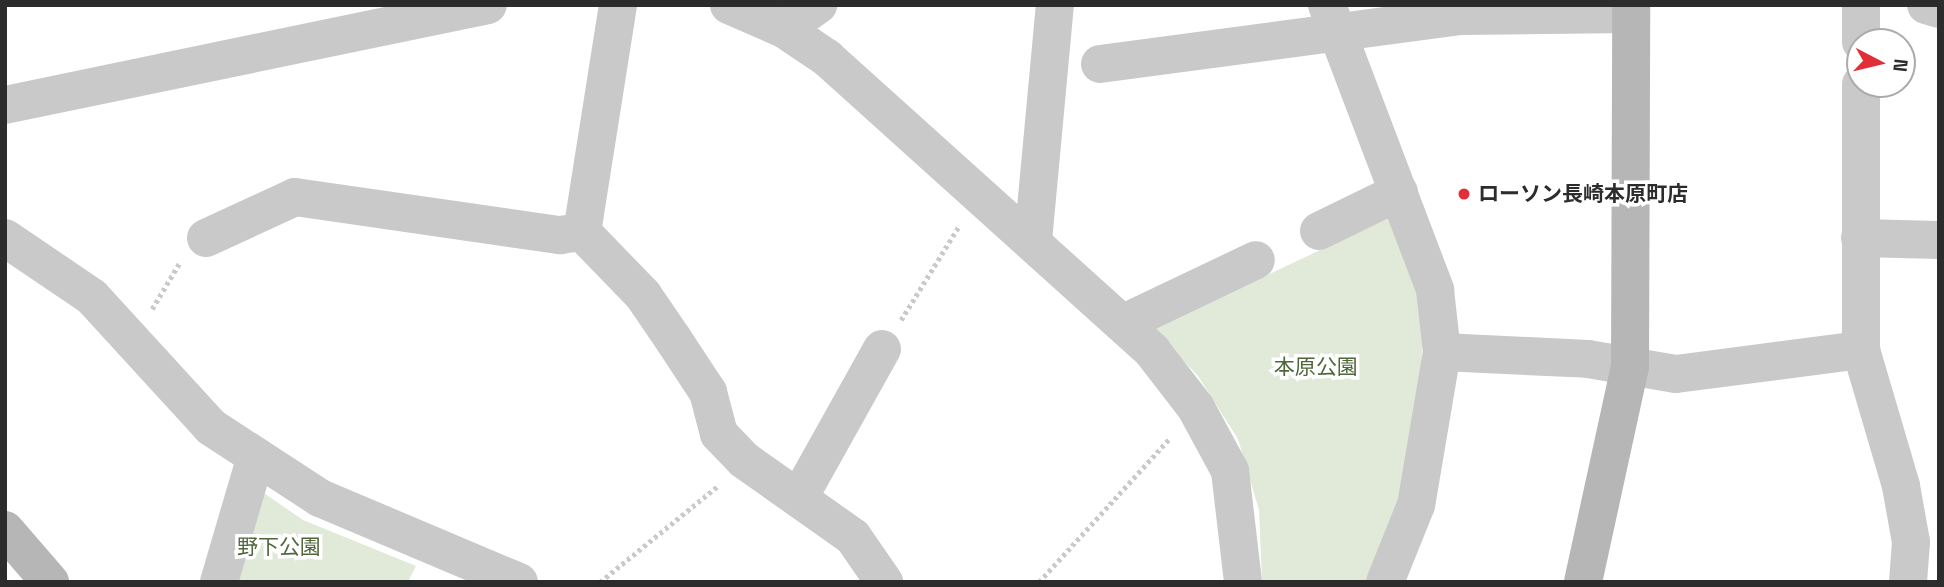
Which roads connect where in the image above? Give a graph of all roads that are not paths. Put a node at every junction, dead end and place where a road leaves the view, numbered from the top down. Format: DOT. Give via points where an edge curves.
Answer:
graph roads {
  1 [pos="488,5"];
  2 [pos="618,5"];
  3 [pos="729,5"];
  4 [pos="818,5"];
  5 [pos="1055,5"];
  6 [pos="1861,5"];
  7 [pos="1926,5"];
  8 [pos="1939,9"];
  9 [pos="1631,10"];
  10 [pos="1332,20"];
  11 [pos="1861,28"];
  12 [pos="785,29"];
  13 [pos="1100,64"];
  14 [pos="1861,98"];
  15 [pos="5,105"];
  16 [pos="1399,192"];
  17 [pos="1319,231"];
  18 [pos="582,232"];
  19 [pos="5,238"];
  20 [pos="1860,238"];
  21 [pos="206,239"];
  22 [pos="1939,240"];
  23 [pos="1033,241"];
  24 [pos="1256,260"];
  25 [pos="1124,323"];
  26 [pos="882,349"];
  27 [pos="1861,350"];
  28 [pos="1442,352"];
  29 [pos="1630,367"];
  30 [pos="256,456"];
  31 [pos="801,494"];
  32 [pos="5,530"];
  33 [pos="50,582"];
  34 [pos="219,582"];
  35 [pos="519,582"];
  36 [pos="884,582"];
  37 [pos="1243,582"];
  38 [pos="1385,582"];
  39 [pos="1583,582"];
  40 [pos="1908,582"];
  1 -- 15 [label="street"];
  2 -- 18 [label="street"];
  3 -- 12 [label="street"];
  4 -- 12 [label="street"];
  5 -- 23 [label="street"];
  6 -- 11 [label="street"];
  7 -- 8 [label="street"];
  9 -- 10 [label="street"];
  9 -- 29 [label="street"];
  10 -- 13 [label="street"];
  10 -- 16 [label="street"];
  12 -- 23 [label="street" via="827,58"];
  14 -- 20 [label="street"];
  16 -- 17 [label="street"];
  16 -- 28 [label="street" via="1435,290"];
  18 -- 21 [label="street" via="560,235 295,197"];
  18 -- 31 [label="street" via="643,295 708,393 719,433 744,460"];
  19 -- 30 [label="street" via="92,297 211,427"];
  20 -- 22 [label="street"];
  20 -- 27 [label="street"];
  23 -- 25 [label="street"];
  24 -- 25 [label="street"];
  25 -- 37 [label="street" via="1196,408 1230,471"];
  26 -- 31 [label="street"];
  27 -- 29 [label="street" via="1676,374"];
  27 -- 40 [label="street" via="1900,486 1911,542"];
  28 -- 29 [label="street"];
  28 -- 38 [label="street" via="1416,505"];
  29 -- 39 [label="street"];
  30 -- 34 [label="street"];
  30 -- 35 [label="street" via="320,498"];
  31 -- 36 [label="street" via="853,537"];
  32 -- 33 [label="street"];
}
